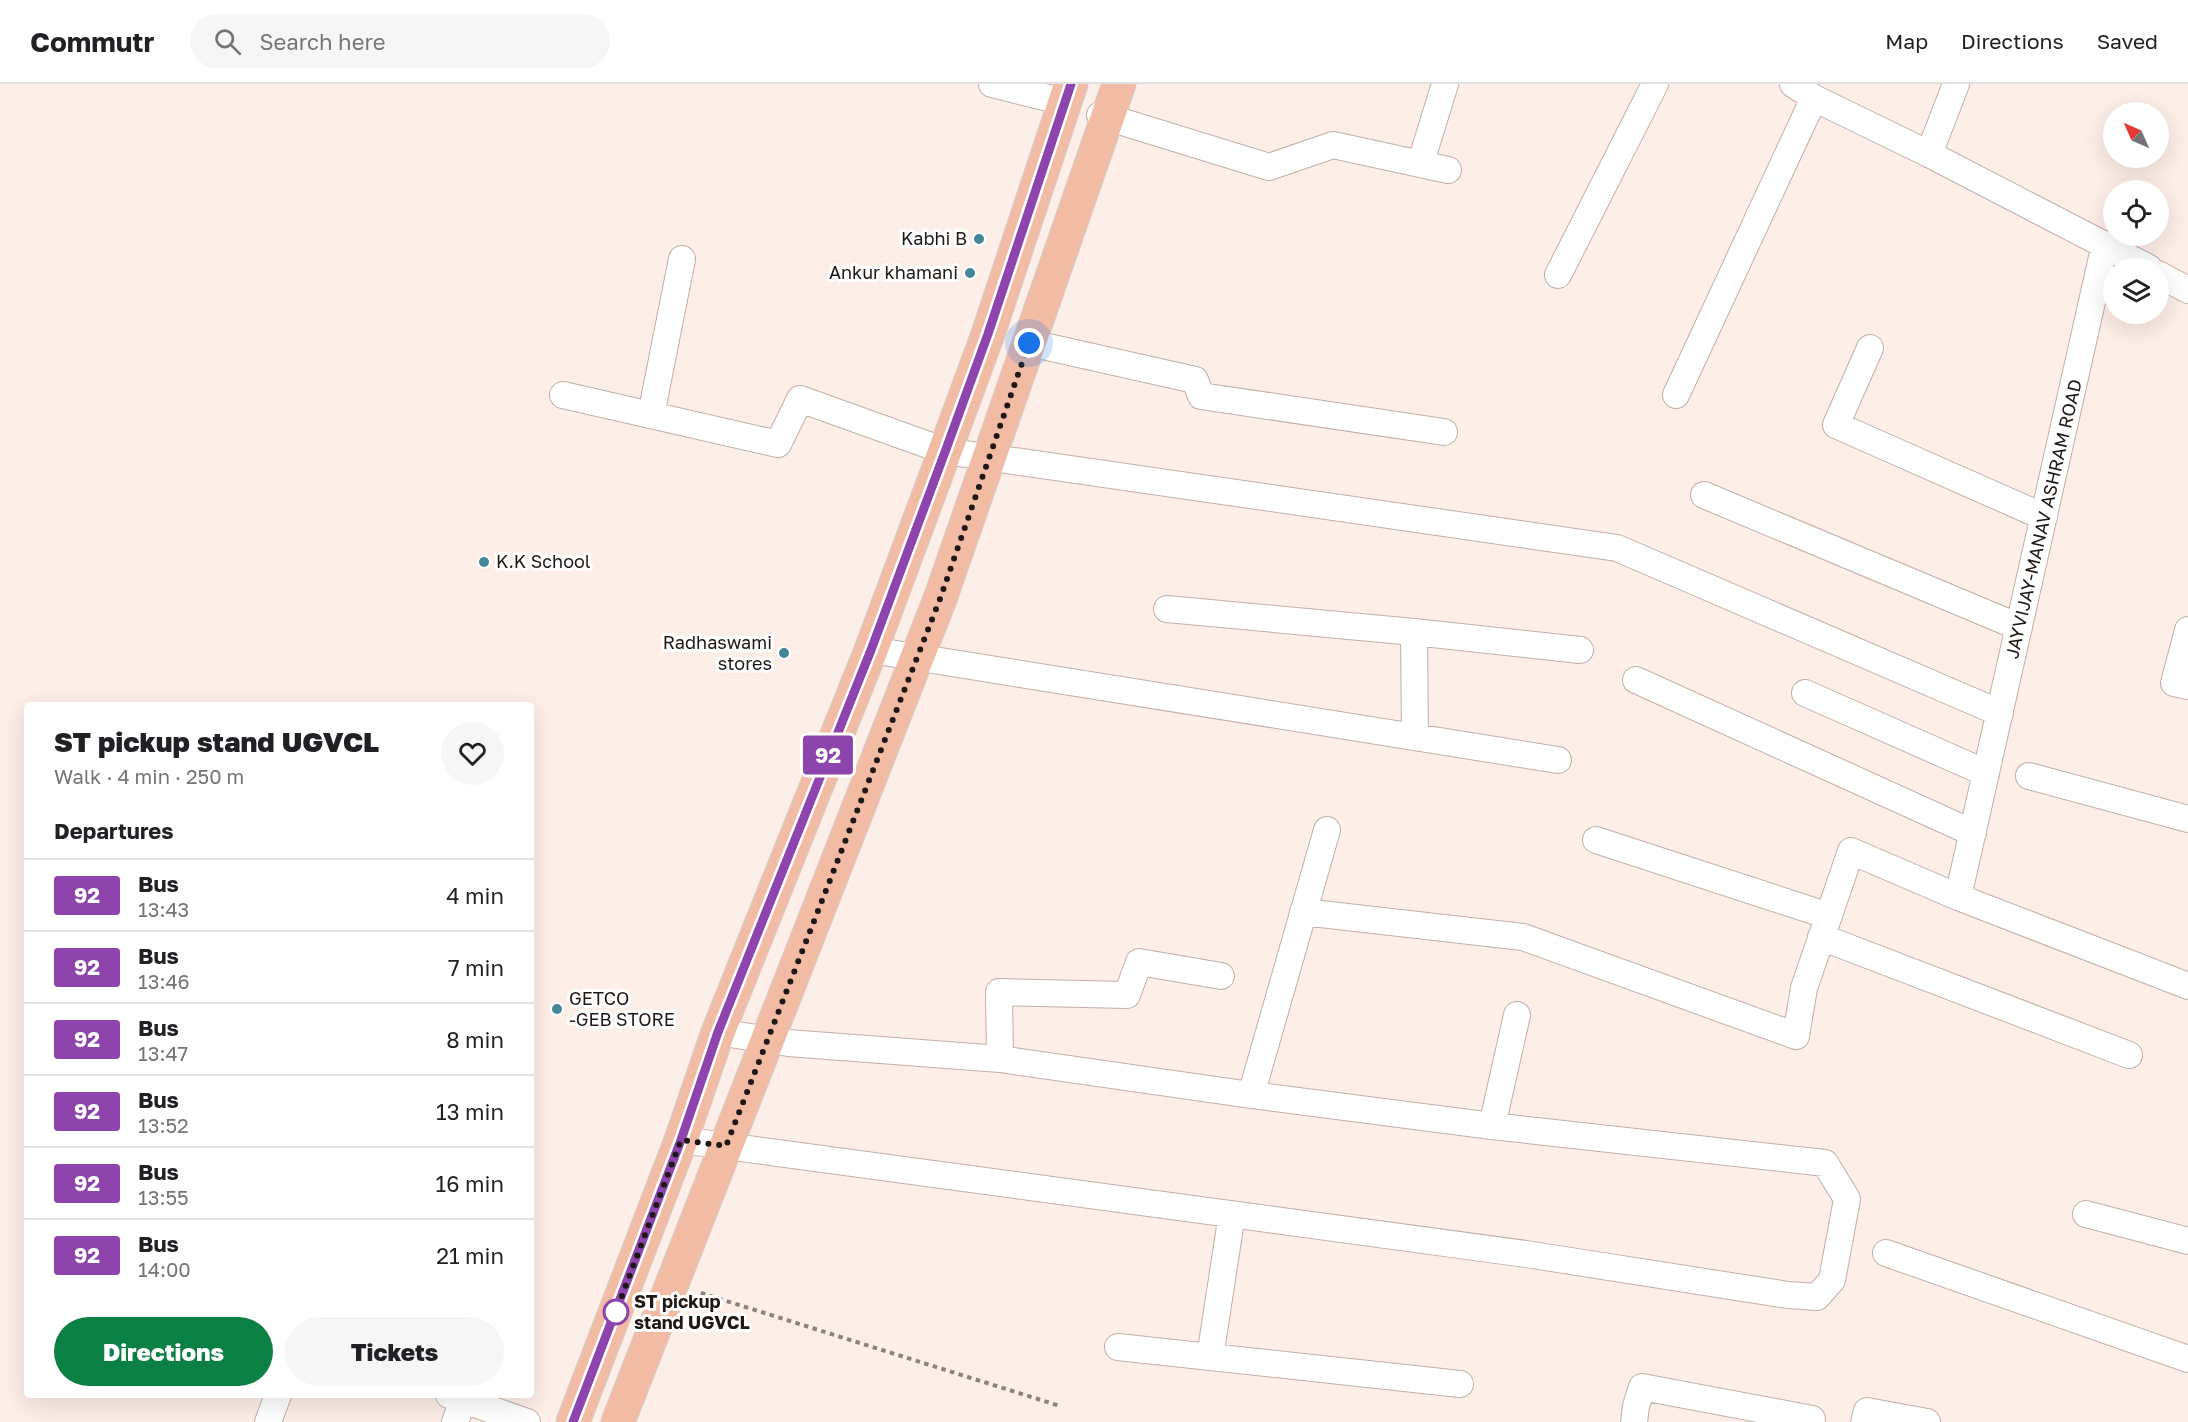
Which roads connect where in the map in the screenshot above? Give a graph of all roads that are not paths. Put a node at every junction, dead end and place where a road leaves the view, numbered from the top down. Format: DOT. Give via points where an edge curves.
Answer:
graph roads {
  1 [pos="992,84"];
  2 [pos="1119,84"];
  3 [pos="1445,84"];
  4 [pos="1655,84"];
  5 [pos="1792,84"];
  6 [pos="1956,84"];
  7 [pos="1067,93"];
  8 [pos="1814,98"];
  9 [pos="1103,117"];
  10 [pos="1929,154"];
  11 [pos="1421,162"];
  12 [pos="1448,170"];
  13 [pos="2103,243"];
  14 [pos="2105,246"];
  15 [pos="2109,246"];
  16 [pos="2131,258"];
  17 [pos="682,259"];
  18 [pos="1558,275"];
  19 [pos="2169,280"];
  20 [pos="2188,290"];
  21 [pos="1029,343"];
  22 [pos="1870,348"];
  23 [pos="563,395"];
  24 [pos="1676,395"];
  25 [pos="651,415"];
  26 [pos="1444,432"];
  27 [pos="945,452"];
  28 [pos="989,458"];
  29 [pos="1704,495"];
  30 [pos="2044,517"];
  31 [pos="1167,609"];
  32 [pos="2019,627"];
  33 [pos="2188,630"];
  34 [pos="1414,632"];
  35 [pos="871,650"];
  36 [pos="1580,650"];
  37 [pos="918,657"];
  38 [pos="1636,680"];
  39 [pos="2188,686"];
  40 [pos="1805,693"];
  41 [pos="2000,713"];
  42 [pos="1415,737"];
  43 [pos="1558,760"];
  44 [pos="1986,772"];
  45 [pos="2029,776"];
  46 [pos="2188,819"];
  47 [pos="1327,830"];
  48 [pos="1973,833"];
  49 [pos="1596,840"];
  50 [pos="1958,897"];
  51 [pos="1304,912"];
  52 [pos="1825,927"];
  53 [pos="1221,976"];
  54 [pos="2188,986"];
  55 [pos="1517,1015"];
  56 [pos="718,1032"];
  57 [pos="769,1040"];
  58 [pos="2129,1054"];
  59 [pos="1000,1059"];
  60 [pos="1251,1095"];
  61 [pos="1492,1126"];
  62 [pos="681,1140"];
  63 [pos="726,1146"];
  64 [pos="1232,1214"];
  65 [pos="2086,1214"];
  66 [pos="2188,1241"];
  67 [pos="1886,1253"];
  68 [pos="1118,1347"];
  69 [pos="1210,1357"];
  70 [pos="2188,1359"];
  71 [pos="1460,1384"];
  72 [pos="277,1398"];
  73 [pos="456,1406"];
  74 [pos="1812,1419"];
  75 [pos="268,1422"];
  76 [pos="527,1422"];
  77 [pos="573,1422"];
  78 [pos="618,1422"];
  79 [pos="1634,1422"];
  80 [pos="1864,1422"];
  81 [pos="1927,1422"];
  1 -- 7 [label="street"];
  2 -- 9 [label="main road"];
  3 -- 11 [label="street"];
  4 -- 18 [label="street"];
  5 -- 8 [label="street"];
  6 -- 10 [label="street"];
  7 -- 27 [label="main road"];
  8 -- 10 [label="street"];
  8 -- 24 [label="street"];
  9 -- 11 [label="street" via="1269,167 1333,145"];
  9 -- 21 [label="main road"];
  10 -- 13 [label="street"];
  11 -- 12 [label="street"];
  14 -- 30 [label="street, JAYVIJAY-MANAV ASHRAM ROAD"];
  15 -- 16 [label="street"];
  17 -- 25 [label="street"];
  19 -- 20 [label="street"];
  21 -- 26 [label="street" via="1194,380 1201,396"];
  21 -- 28 [label="main road"];
  22 -- 30 [label="street" via="1836,425"];
  23 -- 25 [label="street"];
  25 -- 27 [label="street" via="778,444 800,399"];
  27 -- 28 [label="street"];
  27 -- 35 [label="main road"];
  28 -- 37 [label="main road"];
  28 -- 41 [label="street" via="1617,548"];
  29 -- 32 [label="street"];
  30 -- 32 [label="street, JAYVIJAY-MANAV ASHRAM ROAD"];
  31 -- 34 [label="street"];
  32 -- 41 [label="street, JAYVIJAY-MANAV ASHRAM ROAD"];
  33 -- 39 [label="street" via="2174,682"];
  34 -- 36 [label="street"];
  34 -- 42 [label="street"];
  35 -- 37 [label="street"];
  35 -- 56 [label="main road"];
  37 -- 42 [label="street"];
  37 -- 57 [label="main road"];
  38 -- 48 [label="street"];
  40 -- 44 [label="street"];
  41 -- 44 [label="street, JAYVIJAY-MANAV ASHRAM ROAD"];
  42 -- 43 [label="street"];
  44 -- 48 [label="street, JAYVIJAY-MANAV ASHRAM ROAD"];
  45 -- 46 [label="street"];
  47 -- 51 [label="street"];
  48 -- 50 [label="street, JAYVIJAY-MANAV ASHRAM ROAD"];
  49 -- 52 [label="street"];
  50 -- 52 [label="street" via="1851,850"];
  50 -- 54 [label="street"];
  51 -- 52 [label="street" via="1523,937 1796,1036 1804,988"];
  51 -- 60 [label="street"];
  52 -- 58 [label="street"];
  53 -- 59 [label="street" via="1139,962 1127,995 999,992"];
  55 -- 61 [label="street"];
  56 -- 57 [label="street"];
  56 -- 62 [label="main road"];
  57 -- 59 [label="street"];
  57 -- 63 [label="main road"];
  59 -- 60 [label="street"];
  60 -- 61 [label="street"];
  61 -- 64 [label="street" via="1825,1163 1847,1199 1832,1280 1817,1297 1788,1295"];
  62 -- 63 [label="street"];
  62 -- 77 [label="main road"];
  63 -- 64 [label="street"];
  63 -- 78 [label="main road"];
  64 -- 69 [label="street"];
  65 -- 66 [label="street"];
  67 -- 70 [label="street"];
  68 -- 69 [label="street"];
  69 -- 71 [label="street"];
  72 -- 75 [label="street"];
  73 -- 76 [label="street"];
  74 -- 79 [label="street" via="1642,1387"];
  80 -- 81 [label="street" via="1867,1411"];
}
